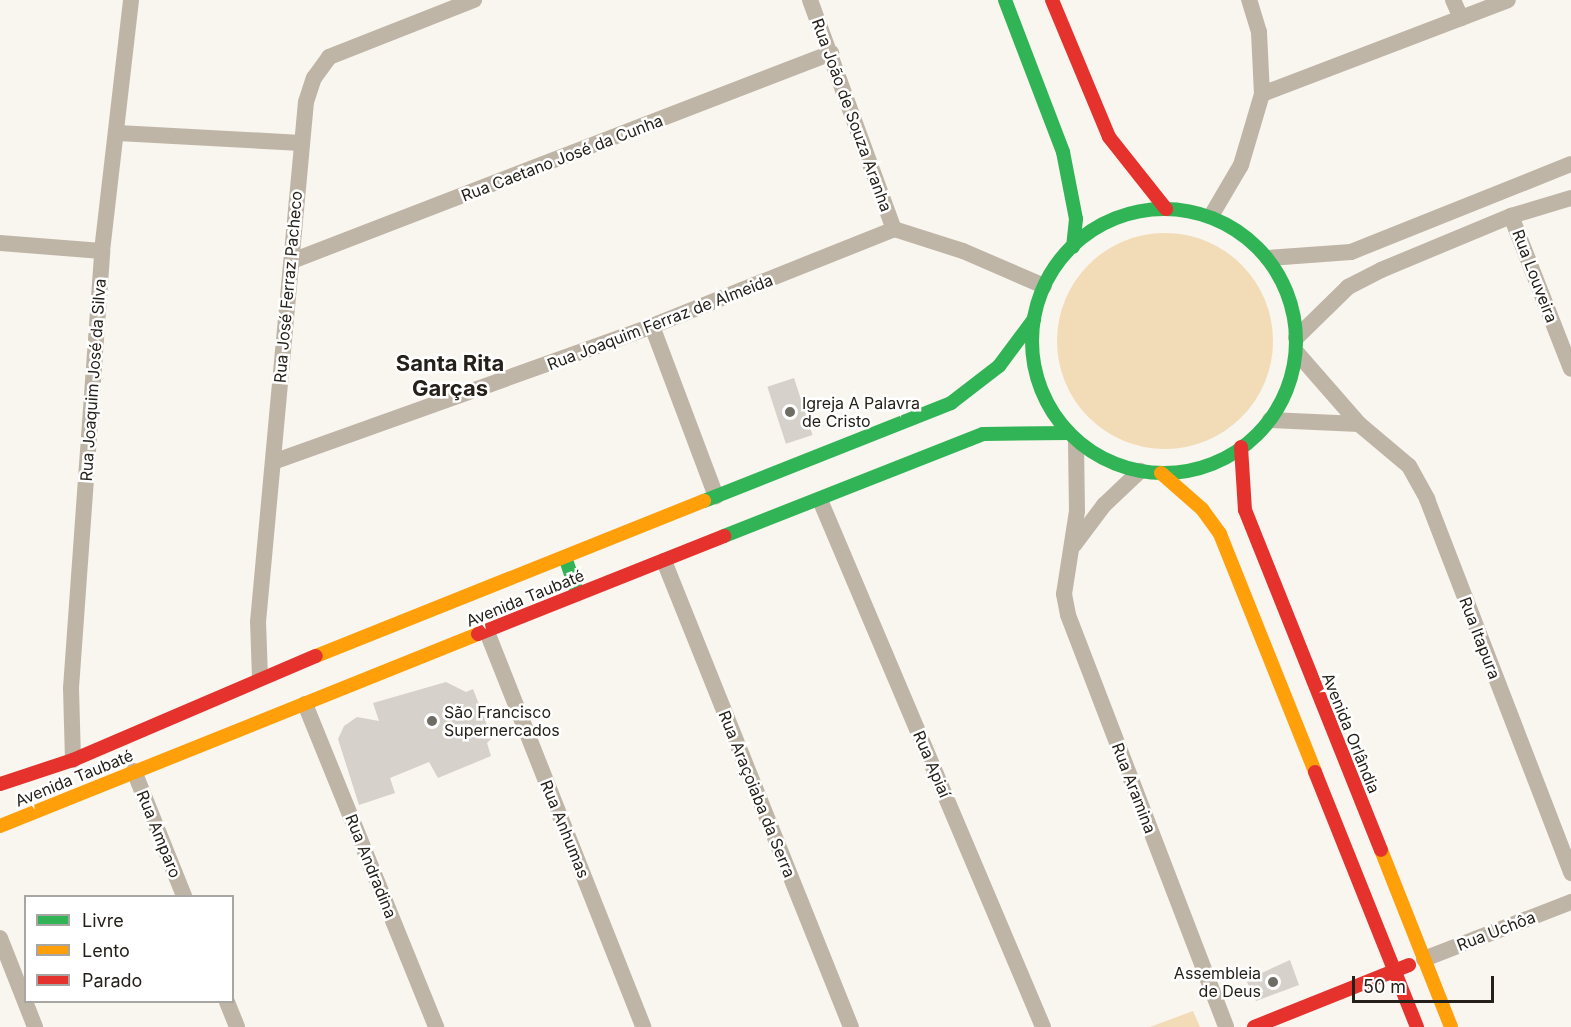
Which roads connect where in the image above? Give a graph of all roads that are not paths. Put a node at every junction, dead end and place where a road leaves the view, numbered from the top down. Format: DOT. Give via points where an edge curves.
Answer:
graph roads {
  1 [pos="131,0"];
  2 [pos="474,0"];
  3 [pos="810,0"];
  4 [pos="1005,0"];
  5 [pos="1052,0"];
  6 [pos="1249,0"];
  7 [pos="1454,0"];
  8 [pos="1508,0"];
  9 [pos="1461,18"];
  10 [pos="831,53"];
  11 [pos="1262,94"];
  12 [pos="118,133"];
  13 [pos="301,143"];
  14 [pos="1571,164"];
  15 [pos="1571,198"];
  16 [pos="1166,210"];
  17 [pos="1211,216"];
  18 [pos="1511,216"];
  19 [pos="894,230"];
  20 [pos="0,243"];
  21 [pos="1073,247"];
  22 [pos="102,251"];
  23 [pos="1268,258"];
  24 [pos="292,261"];
  25 [pos="1044,286"];
  26 [pos="1034,319"];
  27 [pos="652,326"];
  28 [pos="1297,346"];
  29 [pos="1571,369"];
  30 [pos="1270,420"];
  31 [pos="1359,424"];
  32 [pos="1073,437"];
  33 [pos="1241,447"];
  34 [pos="273,462"];
  35 [pos="1140,471"];
  36 [pos="1161,473"];
  37 [pos="716,496"];
  38 [pos="820,500"];
  39 [pos="1073,545"];
  40 [pos="565,556"];
  41 [pos="664,561"];
  42 [pos="578,594"];
  43 [pos="487,632"];
  44 [pos="260,678"];
  45 [pos="305,704"];
  46 [pos="46,766"];
  47 [pos="134,771"];
  48 [pos="80,776"];
  49 [pos="0,784"];
  50 [pos="57,804"];
  51 [pos="0,826"];
  52 [pos="1571,873"];
  53 [pos="183,895"];
  54 [pos="1571,902"];
  55 [pos="0,938"];
  56 [pos="1424,959"];
  57 [pos="1395,971"];
  58 [pos="24,999"];
  59 [pos="26,1003"];
  60 [pos="227,1003"];
  61 [pos="35,1027"];
  62 [pos="237,1027"];
  63 [pos="436,1027"];
  64 [pos="643,1027"];
  65 [pos="851,1027"];
  66 [pos="1044,1027"];
  67 [pos="1226,1027"];
  68 [pos="1254,1027"];
  69 [pos="1417,1027"];
  70 [pos="1451,1027"];
  1 -- 12 [label="street, Rua Joaquim José da Silva"];
  2 -- 13 [label="street, Rua José Ferraz Pacheco" via="329,57 314,78 306,102"];
  3 -- 10 [label="street, Rua João de Souza Aranha"];
  4 -- 21 [label="street" via="1063,152 1076,219"];
  5 -- 16 [label="street" via="1109,137"];
  6 -- 11 [label="street" via="1259,32"];
  7 -- 9 [label="street"];
  8 -- 9 [label="street"];
  9 -- 11 [label="street"];
  10 -- 19 [label="street, Rua João de Souza Aranha"];
  10 -- 24 [label="street, Rua Caetano José da Cunha"];
  11 -- 17 [label="street" via="1241,165"];
  12 -- 13 [label="street"];
  12 -- 22 [label="street, Rua Joaquim José da Silva"];
  13 -- 24 [label="street, Rua José Ferraz Pacheco"];
  14 -- 23 [label="street" via="1352,252"];
  15 -- 18 [label="street"];
  16 -- 17 [label="street"];
  16 -- 21 [label="street" via="1145,210 1112,219"];
  17 -- 23 [label="street" via="1240,232"];
  18 -- 28 [label="street" via="1348,287"];
  18 -- 29 [label="street, Rua Louveira"];
  19 -- 25 [label="street" via="963,251"];
  19 -- 27 [label="street, Rua Joaquim Ferraz de Almeida"];
  20 -- 22 [label="street"];
  21 -- 25 [label="street"];
  22 -- 48 [label="street, Rua Joaquim José da Silva" via="71,688"];
  23 -- 28 [label="street" via="1292,306"];
  24 -- 34 [label="street, Rua José Ferraz Pacheco"];
  25 -- 26 [label="street"];
  26 -- 32 [label="street" via="1033,357 1043,394"];
  26 -- 37 [label="street, Avenida Taubaté" via="999,366 951,403"];
  27 -- 34 [label="street, Rua Joaquim Ferraz de Almeida"];
  27 -- 37 [label="street"];
  28 -- 30 [label="street" via="1288,386"];
  28 -- 31 [label="street, Rua Itapura"];
  30 -- 31 [label="street"];
  30 -- 33 [label="street"];
  31 -- 52 [label="street, Rua Itapura" via="1409,466 1427,500"];
  32 -- 35 [label="street" via="1109,461"];
  32 -- 38 [label="street, Avenida Taubaté" via="983,434"];
  32 -- 39 [label="street, Rua Aramina"];
  33 -- 36 [label="street" via="1206,466"];
  33 -- 56 [label="street, Avenida Orlândia" via="1245,510"];
  34 -- 44 [label="street, Rua José Ferraz Pacheco" via="258,622"];
  35 -- 36 [label="street"];
  35 -- 39 [label="street, Rua Aramina" via="1104,506"];
  36 -- 57 [label="street" via="1202,509 1220,534"];
  37 -- 40 [label="street, Avenida Taubaté"];
  38 -- 41 [label="street, Avenida Taubaté"];
  38 -- 66 [label="street, Rua Apiaí"];
  39 -- 67 [label="street, Rua Aramina" via="1064,594 1068,615"];
  40 -- 42 [label="street"];
  40 -- 44 [label="street, Avenida Taubaté"];
  41 -- 42 [label="street, Avenida Taubaté"];
  41 -- 65 [label="street, Rua Araçoiaba da Serra"];
  42 -- 43 [label="street, Avenida Taubaté"];
  43 -- 45 [label="street, Avenida Taubaté"];
  43 -- 64 [label="street, Rua Anhumas"];
  44 -- 48 [label="street, Avenida Taubaté"];
  45 -- 47 [label="street, Avenida Taubaté"];
  45 -- 63 [label="street, Rua Andradina"];
  46 -- 48 [label="street, Avenida Taubaté"];
  46 -- 49 [label="street, Avenida Taubaté"];
  46 -- 50 [label="street"];
  47 -- 48 [label="street, Avenida Taubaté"];
  47 -- 53 [label="street, Rua Amparo"];
  48 -- 50 [label="street, Avenida Taubaté"];
  50 -- 51 [label="street, Avenida Taubaté"];
  54 -- 56 [label="street, Rua Uchôa"];
  55 -- 58 [label="street"];
  56 -- 57 [label="street, Rua Uchôa"];
  56 -- 70 [label="street, Avenida Orlândia"];
  57 -- 68 [label="street, Rua Uchôa"];
  57 -- 69 [label="street"];
  59 -- 61 [label="street"];
  60 -- 62 [label="street"];
}
